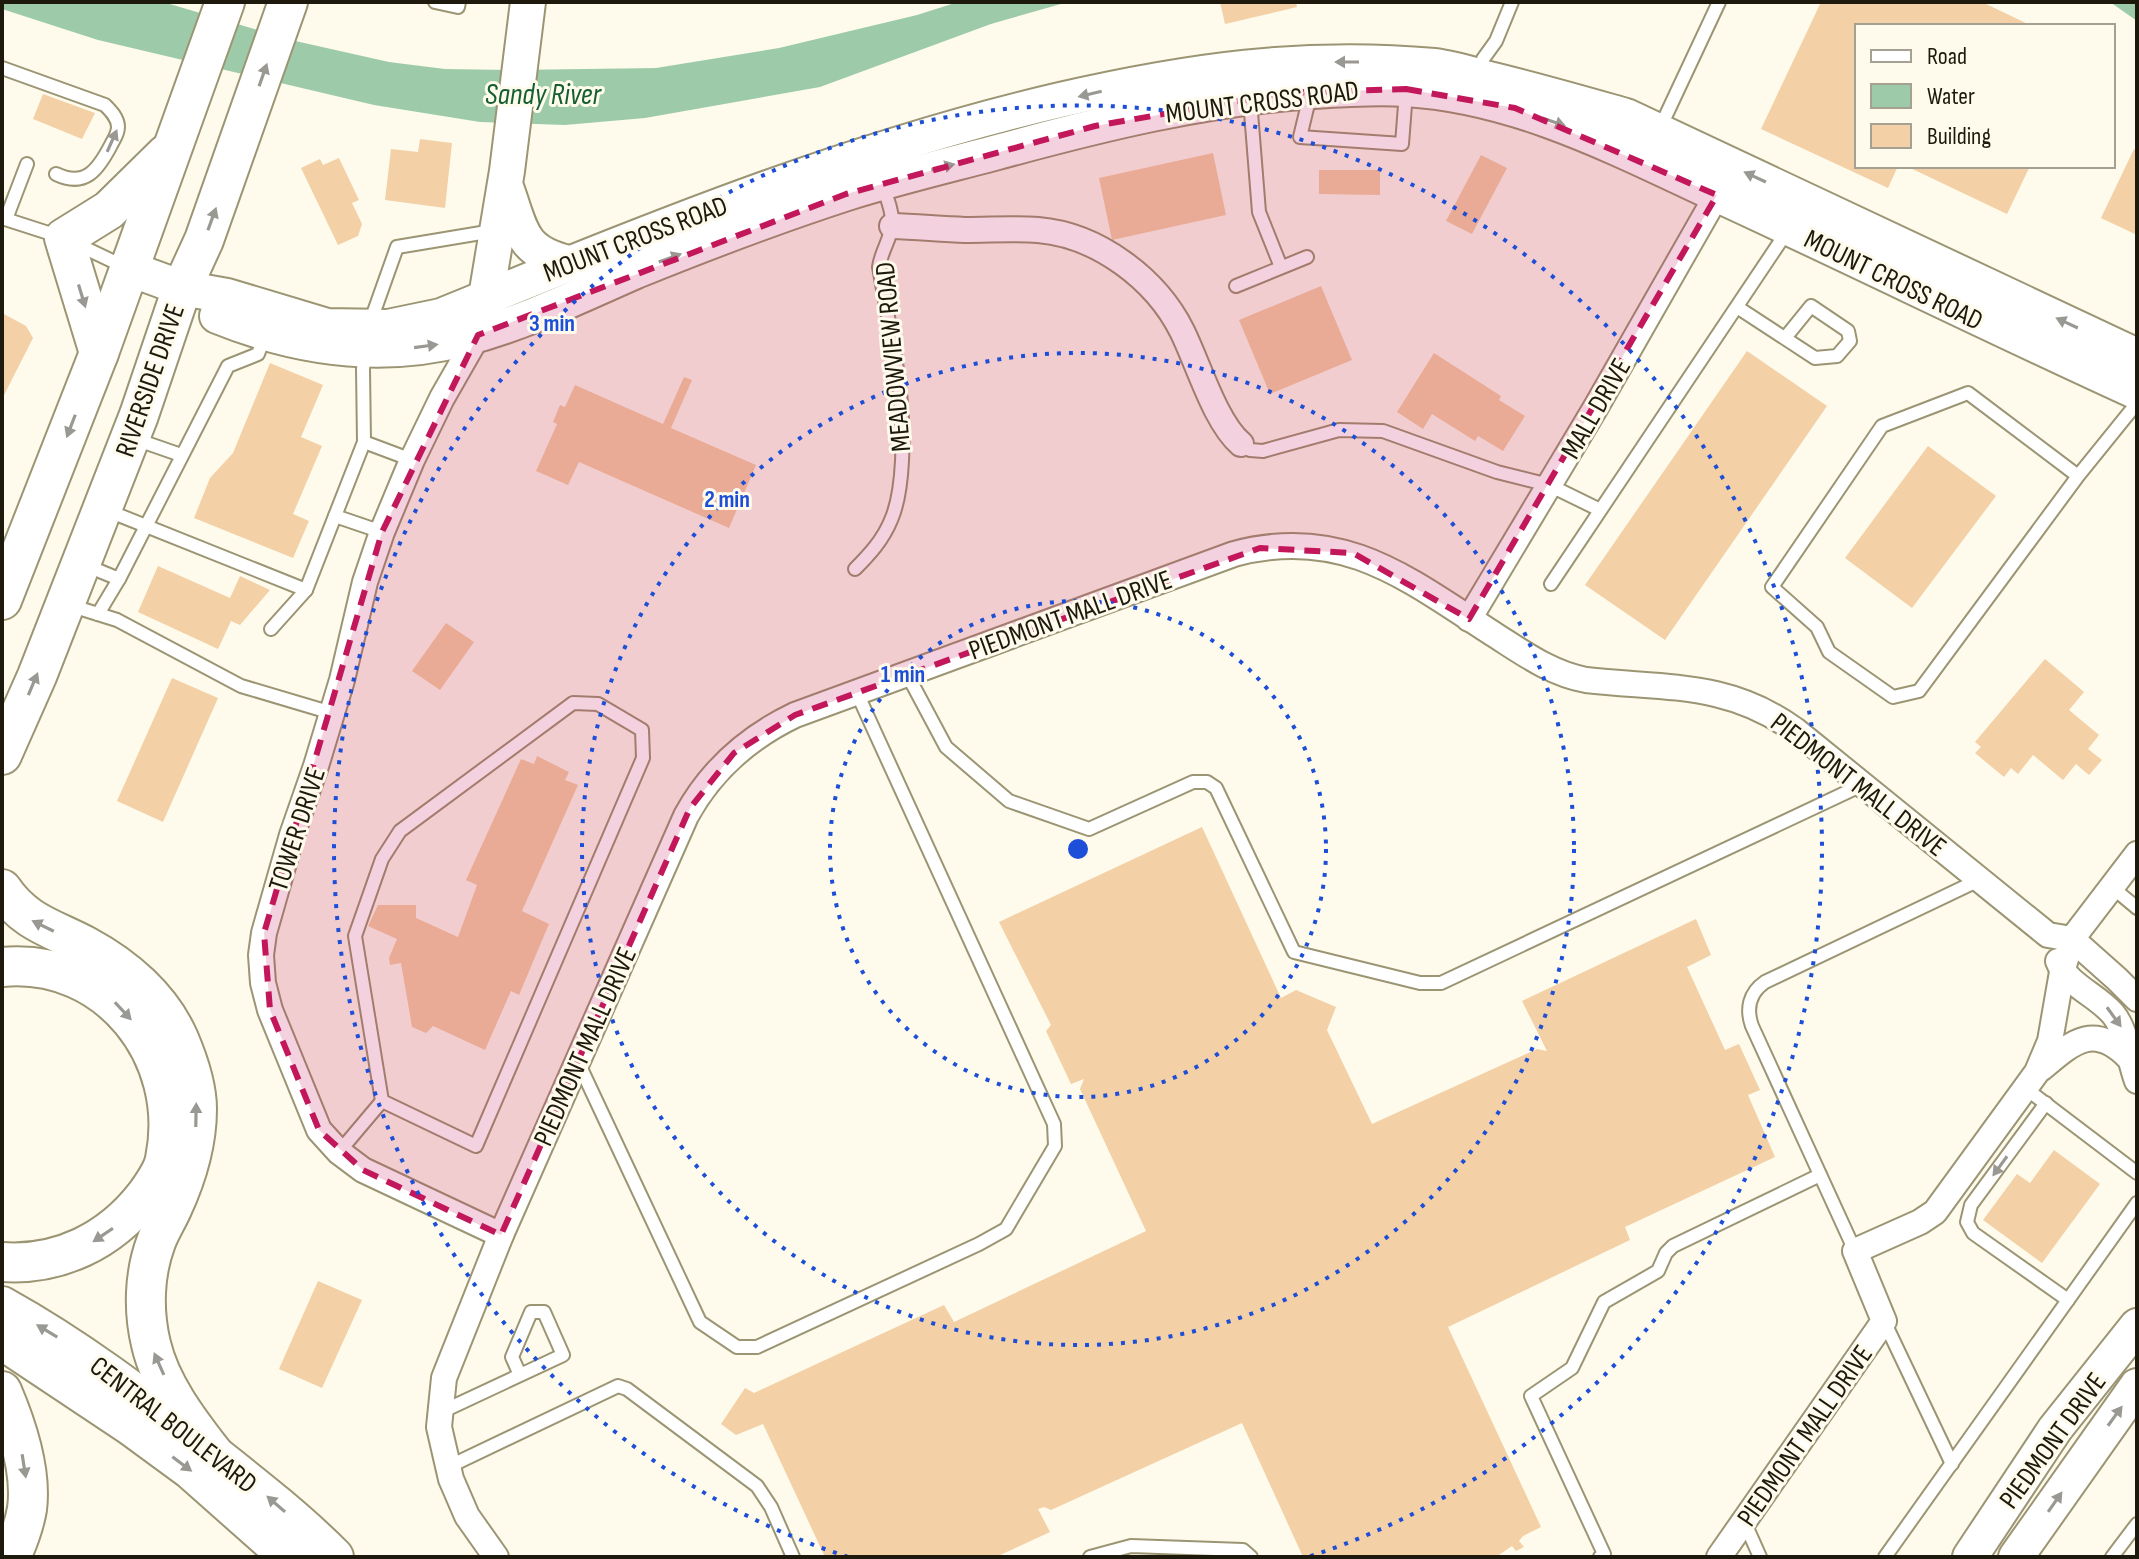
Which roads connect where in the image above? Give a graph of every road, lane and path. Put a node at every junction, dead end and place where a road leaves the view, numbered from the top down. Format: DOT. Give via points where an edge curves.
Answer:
graph roads {
  1 [pos="225,2"];
  2 [pos="288,2"];
  3 [pos="435,2"];
  4 [pos="459,2"];
  5 [pos="1512,2"];
  6 [pos="1719,2"];
  7 [pos="528,9"];
  8 [pos="2,68"];
  9 [pos="1307,77"];
  10 [pos="1407,77"];
  11 [pos="1250,81"];
  12 [pos="1477,88"];
  13 [pos="1652,146"];
  14 [pos="174,147"];
  15 [pos="27,164"];
  16 [pos="56,174"];
  17 [pos="506,178"];
  18 [pos="882,184"];
  19 [pos="1717,195"];
  20 [pos="1798,214"];
  21 [pos="4,218"];
  22 [pos="892,226"];
  23 [pos="497,231"];
  24 [pos="64,238"];
  25 [pos="1307,257"];
  26 [pos="568,263"];
  27 [pos="1281,267"];
  28 [pos="130,269"];
  29 [pos="1236,286"];
  30 [pos="182,288"];
  31 [pos="487,297"];
  32 [pos="1737,307"];
  33 [pos="270,322"];
  34 [pos="478,335"];
  35 [pos="367,338"];
  36 [pos="1785,338"];
  37 [pos="99,353"];
  38 [pos="2137,356"];
  39 [pos="2137,392"];
  40 [pos="2137,403"];
  41 [pos="130,438"];
  42 [pos="364,442"];
  43 [pos="1241,444"];
  44 [pos="181,455"];
  45 [pos="412,460"];
  46 [pos="2078,476"];
  47 [pos="1549,485"];
  48 [pos="103,509"];
  49 [pos="1600,510"];
  50 [pos="335,516"];
  51 [pos="146,526"];
  52 [pos="382,532"];
  53 [pos="81,564"];
  54 [pos="855,569"];
  55 [pos="119,579"];
  56 [pos="1551,584"];
  57 [pos="306,590"];
  58 [pos="2,600"];
  59 [pos="82,609"];
  60 [pos="1469,619"];
  61 [pos="271,629"];
  62 [pos="907,674"];
  63 [pos="857,693"];
  64 [pos="332,713"];
  65 [pos="2,755"];
  66 [pos="1862,785"];
  67 [pos="2137,854"];
  68 [pos="1979,880"];
  69 [pos="2113,888"];
  70 [pos="2,889"];
  71 [pos="2137,908"];
  72 [pos="2060,937"];
  73 [pos="2,967"];
  74 [pos="2062,972"];
  75 [pos="2137,999"];
  76 [pos="2128,1057"];
  77 [pos="578,1061"];
  78 [pos="2031,1080"];
  79 [pos="2137,1081"];
  80 [pos="382,1101"];
  81 [pos="2046,1103"];
  82 [pos="339,1152"];
  83 [pos="2137,1173"];
  84 [pos="1820,1175"];
  85 [pos="2137,1203"];
  86 [pos="501,1235"];
  87 [pos="1855,1251"];
  88 [pos="2,1262"];
  89 [pos="2068,1300"];
  90 [pos="2,1306"];
  91 [pos="1884,1321"];
  92 [pos="2137,1326"];
  93 [pos="2,1340"];
  94 [pos="520,1375"];
  95 [pos="2137,1386"];
  96 [pos="2,1391"];
  97 [pos="439,1413"];
  98 [pos="214,1454"];
  99 [pos="1952,1464"];
  100 [pos="448,1467"];
  101 [pos="1744,1521"];
  102 [pos="2137,1524"];
  103 [pos="1754,1553"];
  104 [pos="11,1557"];
  105 [pos="289,1557"];
  106 [pos="334,1557"];
  107 [pos="496,1557"];
  108 [pos="793,1557"];
  109 [pos="1090,1557"];
  110 [pos="1251,1557"];
  111 [pos="1600,1557"];
  112 [pos="1719,1557"];
  113 [pos="1885,1557"];
  114 [pos="1970,1557"];
  115 [pos="2016,1557"];
  116 [pos="2112,1557"];
  1 -- 14 [label="main road, RIVERSIDE DRIVE"];
  30 -- 2 [label="main road, RIVERSIDE DRIVE, one-way"];
  3 -- 4 [label="lane" via="458,7"];
  5 -- 12 [label="lane" via="1483,59"];
  6 -- 13 [label="lane"];
  7 -- 17 [label="main road"];
  16 -- 8 [label="lane, one-way" via="80,179 100,165 118,123 105,105"];
  9 -- 10 [label="main road, MOUNT CROSS ROAD"];
  9 -- 10 [label="lane" via="1300,137 1402,144"];
  9 -- 11 [label="main road, MOUNT CROSS ROAD"];
  10 -- 12 [label="main road, MOUNT CROSS ROAD" via="1438,67"];
  18 -- 11 [label="main road, MOUNT CROSS ROAD, one-way" via="1189,106"];
  11 -- 26 [label="main road, MOUNT CROSS ROAD, one-way" via="1200,72 984,118 784,180"];
  11 -- 27 [label="lane" via="1259,212"];
  12 -- 13 [label="main road, MOUNT CROSS ROAD" via="1541,91 1626,116"];
  13 -- 19 [label="main road, MOUNT CROSS ROAD"];
  20 -- 13 [label="main road, MOUNT CROSS ROAD, one-way"];
  14 -- 24 [label="main road" via="109,210"];
  14 -- 28 [label="main road, RIVERSIDE DRIVE"];
  15 -- 21 [label="lane"];
  17 -- 23 [label="main road"];
  17 -- 26 [label="main road" via="525,241 545,257"];
  18 -- 22 [label="lane, MEADOWVIEW ROAD"];
  34 -- 18 [label="main road, MOUNT CROSS ROAD, one-way" via="661,261"];
  19 -- 20 [label="main road, MOUNT CROSS ROAD"];
  19 -- 47 [label="street, MALL DRIVE"];
  20 -- 32 [label="lane"];
  38 -- 20 [label="main road, MOUNT CROSS ROAD, one-way"];
  20 -- 39 [label="main road, MOUNT CROSS ROAD" via="1972,317"];
  21 -- 24 [label="lane"];
  22 -- 43 [label="street" via="1041,230 1106,252 1135,272 1169,309 1225,425"];
  22 -- 54 [label="lane, MEADOWVIEW ROAD" via="879,267 897,355 904,426 898,498 891,521"];
  23 -- 31 [label="main road"];
  23 -- 35 [label="lane" via="397,247"];
  24 -- 28 [label="lane"];
  24 -- 37 [label="main road, one-way"];
  25 -- 27 [label="lane"];
  26 -- 31 [label="main road, MOUNT CROSS ROAD"];
  27 -- 29 [label="lane"];
  28 -- 30 [label="main road, MOUNT CROSS ROAD"];
  28 -- 37 [label="main road, RIVERSIDE DRIVE"];
  30 -- 33 [label="main road, MOUNT CROSS ROAD" via="218,317"];
  30 -- 41 [label="main road, RIVERSIDE DRIVE"];
  31 -- 34 [label="main road"];
  31 -- 35 [label="main road, MOUNT CROSS ROAD"];
  32 -- 36 [label="lane"];
  32 -- 49 [label="lane"];
  33 -- 35 [label="main road, MOUNT CROSS ROAD" via="297,343"];
  33 -- 44 [label="lane" via="258,354 228,366"];
  35 -- 34 [label="main road, MOUNT CROSS ROAD, one-way" via="429,346"];
  34 -- 45 [label="street, TOWER DRIVE"];
  35 -- 42 [label="lane"];
  36 -- 36 [label="lane" via="1815,358 1837,356 1850,341 1848,331 1811,306"];
  37 -- 58 [label="main road, RIVERSIDE DRIVE, one-way"];
  40 -- 46 [label="lane"];
  41 -- 44 [label="lane"];
  41 -- 48 [label="main road, RIVERSIDE DRIVE"];
  42 -- 45 [label="lane"];
  42 -- 50 [label="lane"];
  43 -- 47 [label="lane" via="1263,451 1339,430 1383,431"];
  44 -- 51 [label="lane"];
  45 -- 52 [label="street, TOWER DRIVE"];
  46 -- 46 [label="lane" via="1919,691 1893,697 1829,652 1817,627 1772,587 1882,426 1968,393"];
  47 -- 49 [label="lane"];
  47 -- 60 [label="street, MALL DRIVE"];
  48 -- 51 [label="lane"];
  48 -- 53 [label="main road, RIVERSIDE DRIVE"];
  49 -- 56 [label="lane"];
  50 -- 52 [label="lane"];
  50 -- 57 [label="lane"];
  51 -- 55 [label="lane"];
  51 -- 57 [label="lane"];
  52 -- 64 [label="street, TOWER DRIVE"];
  53 -- 55 [label="lane"];
  53 -- 59 [label="main road, RIVERSIDE DRIVE"];
  55 -- 59 [label="lane"];
  57 -- 61 [label="lane"];
  59 -- 64 [label="lane" via="117,620 241,686"];
  65 -- 59 [label="main road, RIVERSIDE DRIVE, one-way"];
  60 -- 62 [label="street, PIEDMONT MALL DRIVE" via="1366,557 1326,548 1276,546 1234,554"];
  60 -- 66 [label="street, PIEDMONT MALL DRIVE" via="1540,663 1576,678 1701,690 1751,703 1795,730"];
  62 -- 63 [label="street, PIEDMONT MALL DRIVE"];
  62 -- 66 [label="lane" via="946,747 1009,801 1089,829 1193,782 1207,782 1216,788 1294,952 1420,983 1441,983"];
  63 -- 77 [label="street, PIEDMONT MALL DRIVE" via="772,726 709,780 679,830"];
  63 -- 77 [label="lane" via="1054,1124 1055,1146 1006,1229 757,1347 737,1347 700,1322"];
  64 -- 82 [label="street, TOWER DRIVE" via="261,955 270,1010 319,1130"];
  66 -- 68 [label="street, PIEDMONT MALL DRIVE"];
  67 -- 69 [label="street"];
  68 -- 72 [label="street, PIEDMONT MALL DRIVE"];
  68 -- 84 [label="lane" via="1765,982 1753,995 1750,1021"];
  69 -- 71 [label="lane"];
  69 -- 72 [label="street"];
  98 -- 70 [label="main road, one-way" via="168,1386 147,1324 150,1264 186,1172 196,1128 192,1074 158,1004 116,965 33,921"];
  72 -- 74 [label="street"];
  72 -- 75 [label="street, PIEDMONT MALL DRIVE"];
  73 -- 88 [label="main road, one-way" via="59,971 84,981 120,1007 151,1049 161,1076 169,1133 165,1162 151,1187 113,1229 68,1254 23,1264"];
  74 -- 76 [label="street, one-way" via="2112,1012 2122,1028"];
  74 -- 78 [label="street" via="2050,1041"];
  76 -- 78 [label="street" via="2105,1041 2086,1038"];
  76 -- 79 [label="street"];
  77 -- 86 [label="street, PIEDMONT MALL DRIVE"];
  78 -- 81 [label="lane"];
  78 -- 87 [label="street" via="1935,1212"];
  80 -- 80 [label="lane" via="355,936 382,859 400,831 573,703 598,704 642,730 643,758 476,1146"];
  80 -- 82 [label="lane"];
  81 -- 83 [label="lane"];
  81 -- 89 [label="lane, one-way" via="1971,1205 1967,1222 1979,1237"];
  82 -- 86 [label="street, TOWER DRIVE" via="363,1170"];
  84 -- 87 [label="lane"];
  84 -- 111 [label="lane" via="1673,1246 1658,1271 1604,1302 1572,1368 1531,1396 1604,1554"];
  85 -- 89 [label="lane"];
  86 -- 97 [label="street, PIEDMONT MALL DRIVE" via="451,1356"];
  87 -- 91 [label="street, PIEDMONT MALL DRIVE"];
  89 -- 99 [label="lane"];
  98 -- 90 [label="main road, CENTRAL BOULEVARD, one-way" via="79,1351"];
  91 -- 99 [label="lane"];
  91 -- 101 [label="street, PIEDMONT MALL DRIVE"];
  92 -- 114 [label="main road, PIEDMONT DRIVE" via="2055,1429"];
  93 -- 105 [label="main road, CENTRAL BOULEVARD, one-way" via="191,1470"];
  94 -- 94 [label="lane" via="563,1355 544,1312 531,1312 512,1357"];
  94 -- 97 [label="lane"];
  115 -- 95 [label="main road, PIEDMONT DRIVE, one-way"];
  96 -- 104 [label="main road, one-way" via="26,1479 27,1507"];
  97 -- 100 [label="street, PIEDMONT MALL DRIVE"];
  106 -- 98 [label="main road, CENTRAL BOULEVARD, one-way"];
  99 -- 113 [label="lane"];
  100 -- 107 [label="street, PIEDMONT MALL DRIVE" via="467,1516"];
  100 -- 108 [label="lane" via="618,1386 757,1486"];
  101 -- 103 [label="lane"];
  101 -- 112 [label="street, PIEDMONT MALL DRIVE"];
  102 -- 116 [label="lane"];
  109 -- 110 [label="lane" via="1131,1546 1243,1550"];
}
